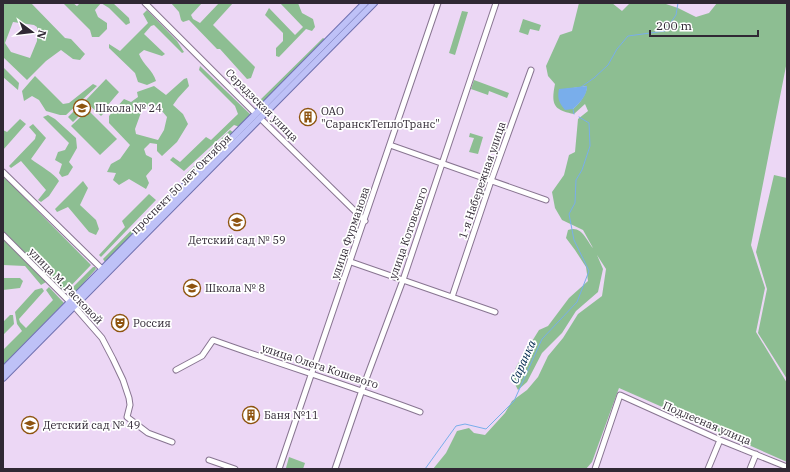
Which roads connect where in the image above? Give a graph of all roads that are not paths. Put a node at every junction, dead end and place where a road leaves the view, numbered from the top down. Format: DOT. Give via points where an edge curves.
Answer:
graph roads {
  1 [pos="145,3"];
  2 [pos="364,3"];
  3 [pos="374,3"];
  4 [pos="438,3"];
  5 [pos="496,3"];
  6 [pos="531,70"];
  7 [pos="258,116"];
  8 [pos="390,146"];
  9 [pos="442,164"];
  10 [pos="3,172"];
  11 [pos="491,181"];
  12 [pos="546,200"];
  13 [pos="365,221"];
  14 [pos="3,235"];
  15 [pos="351,262"];
  16 [pos="104,272"];
  17 [pos="403,280"];
  18 [pos="452,297"];
  19 [pos="72,304"];
  20 [pos="495,312"];
  21 [pos="3,370"];
  22 [pos="176,370"];
  23 [pos="312,374"];
  24 [pos="3,378"];
  25 [pos="362,390"];
  26 [pos="420,412"];
  27 [pos="720,440"];
  28 [pos="172,442"];
  29 [pos="756,454"];
  30 [pos="209,460"];
  31 [pos="787,467"];
  32 [pos="235,469"];
  33 [pos="279,469"];
  34 [pos="336,469"];
  35 [pos="595,469"];
  36 [pos="708,469"];
  37 [pos="750,469"];
  1 -- 7 [label="street, Серадзская улица"];
  2 -- 7 [label="main road, проспект 50 лет Октября"];
  3 -- 7 [label="main road, проспект 50 лет Октября"];
  4 -- 8 [label="street, улица Фурманова"];
  5 -- 9 [label="street, улица Котовского"];
  6 -- 11 [label="street, 1-я Набережная улица"];
  7 -- 13 [label="street, Серадзская улица"];
  7 -- 16 [label="main road, проспект 50 лет Октября"];
  8 -- 9 [label="street"];
  8 -- 13 [label="street, улица Фурманова"];
  9 -- 11 [label="street"];
  9 -- 17 [label="street, улица Котовского"];
  10 -- 16 [label="street"];
  11 -- 12 [label="street"];
  11 -- 18 [label="street, 1-я Набережная улица"];
  13 -- 15 [label="street, улица Фурманова"];
  14 -- 19 [label="street, улица М. Расковой"];
  15 -- 17 [label="street"];
  15 -- 23 [label="street, улица Фурманова"];
  16 -- 19 [label="main road, проспект 50 лет Октября"];
  17 -- 18 [label="street"];
  17 -- 25 [label="street, улица Котовского"];
  18 -- 20 [label="street"];
  19 -- 21 [label="main road, проспект 50 лет Октября"];
  19 -- 24 [label="main road, проспект 50 лет Октября"];
  19 -- 28 [label="street, улица М. Расковой" via="102,338 113,359 129,398 127,417 148,433"];
  22 -- 23 [label="street, улица Олега Кошевого" via="202,356 213,340"];
  23 -- 25 [label="street, улица Олега Кошевого"];
  23 -- 33 [label="street, улица Фурманова"];
  25 -- 26 [label="street, улица Олега Кошевого"];
  25 -- 34 [label="street, улица Котовского"];
  27 -- 29 [label="street, Подлесная улица"];
  27 -- 35 [label="street, Подлесная улица" via="620,395"];
  27 -- 36 [label="street"];
  29 -- 31 [label="street, Подлесная улица"];
  29 -- 37 [label="street"];
  30 -- 32 [label="street"];
}
